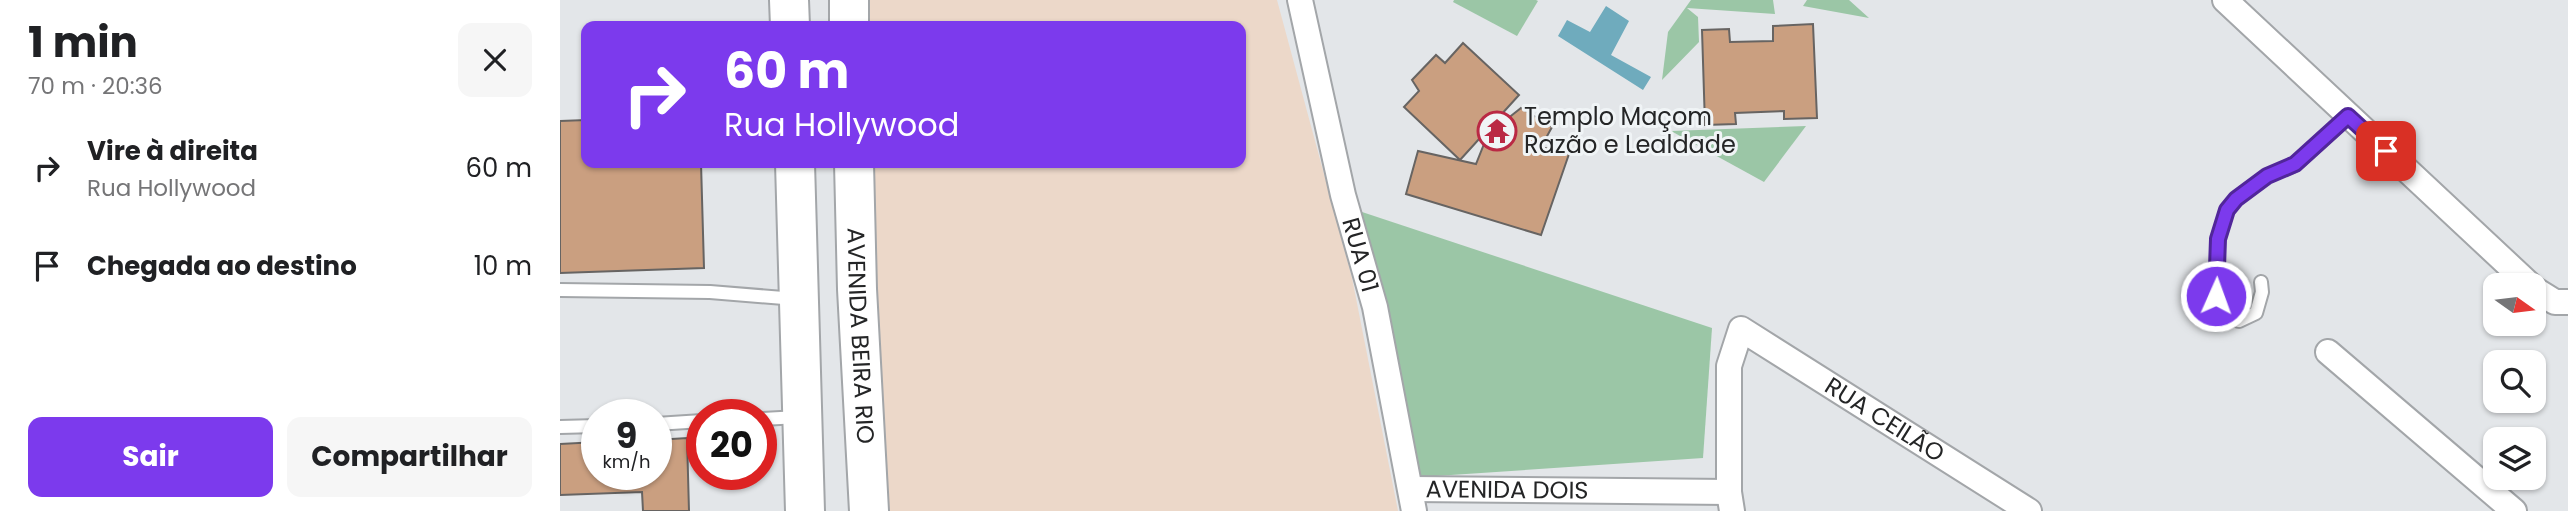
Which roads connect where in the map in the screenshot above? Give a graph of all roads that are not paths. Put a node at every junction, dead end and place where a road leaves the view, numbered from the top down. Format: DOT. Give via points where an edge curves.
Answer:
graph roads {
  1 [pos="789,0"];
  2 [pos="849,0"];
  3 [pos="1300,0"];
  4 [pos="2225,0"];
  5 [pos="790,21"];
  6 [pos="849,21"];
  7 [pos="2348,116"];
  8 [pos="795,168"];
  9 [pos="853,168"];
  10 [pos="2517,273"];
  11 [pos="2261,282"];
  12 [pos="857,289"];
  13 [pos="560,290"];
  14 [pos="800,295"];
  15 [pos="2546,296"];
  16 [pos="2568,302"];
  17 [pos="2328,352"];
  18 [pos="802,417"];
  19 [pos="777,418"];
  20 [pos="581,426"];
  21 [pos="560,427"];
  22 [pos="1412,500"];
  23 [pos="1730,501"];
  24 [pos="804,511"];
  25 [pos="869,511"];
  26 [pos="2028,511"];
  27 [pos="2514,511"];
  1 -- 5 [label="main road"];
  2 -- 6 [label="main road"];
  3 -- 22 [label="street, RUA 01" via="1343,195 1375,307"];
  4 -- 7 [label="street"];
  7 -- 10 [label="street"];
  7 -- 11 [label="lane" via="2295,164 2267,176 2227,210 2218,239 2216,296 2225,316 2239,321 2256,313"];
  8 -- 14 [label="main road"];
  9 -- 12 [label="main road, AVENIDA BEIRA RIO"];
  12 -- 14 [label="main road" via="847,304 829,310 811,305"];
  12 -- 25 [label="main road, AVENIDA BEIRA RIO"];
  13 -- 14 [label="lane"];
  14 -- 18 [label="main road"];
  15 -- 16 [label="street" via="2555,302"];
  17 -- 27 [label="street"];
  18 -- 19 [label="lane"];
  18 -- 24 [label="main road"];
  20 -- 21 [label="lane"];
  22 -- 23 [label="street, AVENIDA DOIS"];
  23 -- 26 [label="street, RUA CEILÃO" via="1729,366 1741,329"];
}
